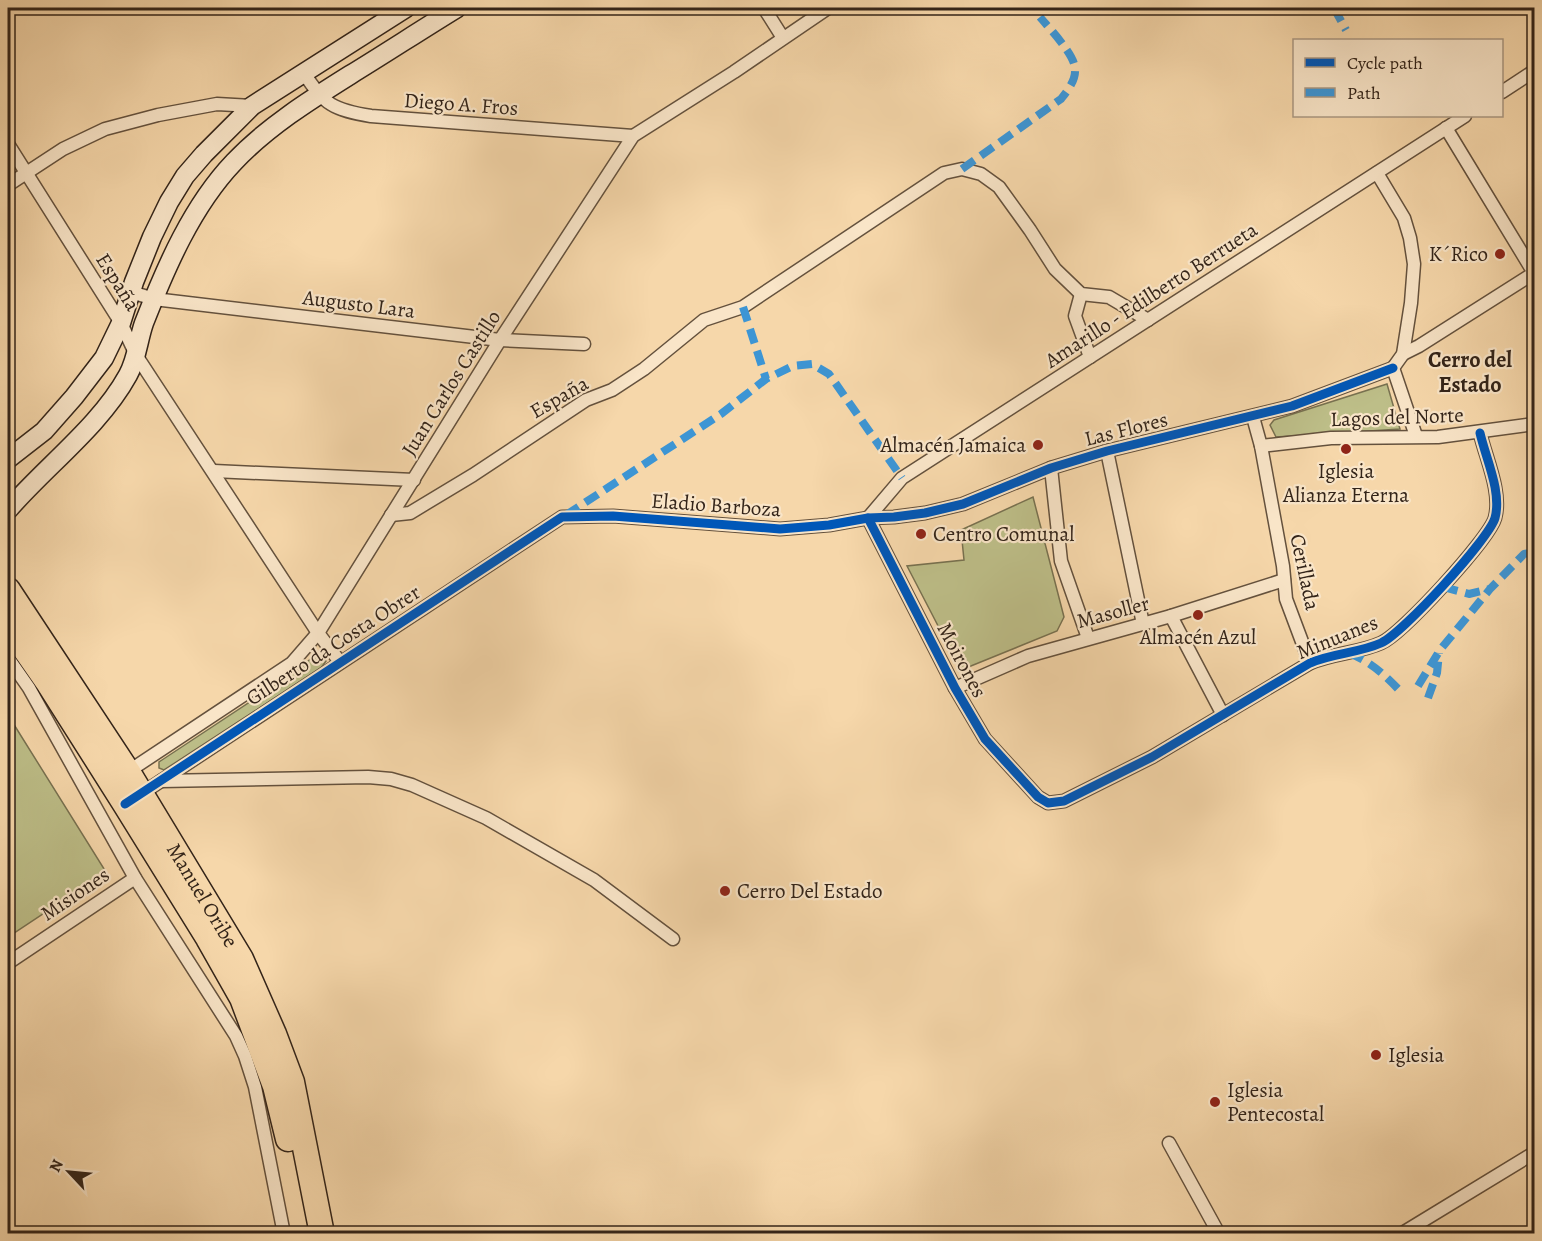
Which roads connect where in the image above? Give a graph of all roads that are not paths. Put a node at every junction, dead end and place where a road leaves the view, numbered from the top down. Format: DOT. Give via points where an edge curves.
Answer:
graph roads {
  1 [pos="406,8"];
  2 [pos="457,8"];
  3 [pos="764,8"];
  4 [pos="828,8"];
  5 [pos="783,38"];
  6 [pos="1534,71"];
  7 [pos="304,73"];
  8 [pos="1503,91"];
  9 [pos="318,95"];
  10 [pos="252,106"];
  11 [pos="1463,117"];
  12 [pos="1446,128"];
  13 [pos="633,136"];
  14 [pos="8,144"];
  15 [pos="26,173"];
  16 [pos="1377,173"];
  17 [pos="8,185"];
  18 [pos="1534,273"];
  19 [pos="131,292"];
  20 [pos="1081,294"];
  21 [pos="154,299"];
  22 [pos="1148,320"];
  23 [pos="121,322"];
  24 [pos="500,340"];
  25 [pos="584,344"];
  26 [pos="1402,354"];
  27 [pos="136,355"];
  28 [pos="1090,357"];
  29 [pos="1393,368"];
  30 [pos="1253,417"];
  31 [pos="1534,424"];
  32 [pos="1480,433"];
  33 [pos="1416,436"];
  34 [pos="1261,446"];
  35 [pos="1107,451"];
  36 [pos="9,458"];
  37 [pos="1051,468"];
  38 [pos="214,471"];
  39 [pos="414,480"];
  40 [pos="8,510"];
  41 [pos="391,515"];
  42 [pos="562,517"];
  43 [pos="868,518"];
  44 [pos="1284,580"];
  45 [pos="8,590"];
  46 [pos="1171,616"];
  47 [pos="1143,624"];
  48 [pos="8,625"];
  49 [pos="318,633"];
  50 [pos="1088,638"];
  51 [pos="8,658"];
  52 [pos="340,662"];
  53 [pos="1310,663"];
  54 [pos="955,688"];
  55 [pos="1223,715"];
  56 [pos="119,777"];
  57 [pos="142,793"];
  58 [pos="1048,803"];
  59 [pos="135,878"];
  60 [pos="673,939"];
  61 [pos="8,963"];
  62 [pos="260,1045"];
  63 [pos="255,1087"];
  64 [pos="1169,1143"];
  65 [pos="1534,1153"];
  66 [pos="284,1233"];
  67 [pos="306,1233"];
  68 [pos="322,1233"];
  69 [pos="1219,1233"];
  70 [pos="1401,1233"];
  1 -- 7 [label="street"];
  2 -- 9 [label="street"];
  3 -- 5 [label="street"];
  4 -- 5 [label="street, Juan Carlos Castillo"];
  5 -- 13 [label="street, Juan Carlos Castillo"];
  6 -- 8 [label="street"];
  7 -- 9 [label="street, Diego A. Fros"];
  7 -- 10 [label="street"];
  9 -- 13 [label="street, Diego A. Fros" via="344,112 371,116"];
  9 -- 21 [label="street" via="233,162 191,220"];
  10 -- 15 [label="street" via="217,104 105,129"];
  10 -- 19 [label="street" via="185,176 152,237"];
  11 -- 12 [label="street, Amarillo - Edilberto Berrueta"];
  12 -- 16 [label="street, Amarillo - Edilberto Berrueta"];
  12 -- 18 [label="street"];
  13 -- 24 [label="street, Juan Carlos Castillo"];
  14 -- 15 [label="street, España"];
  15 -- 17 [label="street"];
  15 -- 23 [label="street, España"];
  16 -- 22 [label="street, Amarillo - Edilberto Berrueta"];
  16 -- 26 [label="street" via="1404,218 1413,255 1412,303"];
  18 -- 26 [label="street"];
  19 -- 21 [label="street, Augusto Lara"];
  19 -- 23 [label="street"];
  20 -- 22 [label="street" via="1109,297"];
  20 -- 28 [label="street" via="1075,316"];
  20 -- 41 [label="street, España" via="1055,269 999,187 981,174 962,169 944,173 743,307 704,320 612,390 586,400 410,513"];
  21 -- 24 [label="street, Augusto Lara"];
  21 -- 27 [label="street"];
  22 -- 28 [label="street, Amarillo - Edilberto Berrueta"];
  23 -- 27 [label="street, España"];
  23 -- 36 [label="street" via="104,358 75,397 44,431"];
  24 -- 25 [label="street, Augusto Lara"];
  24 -- 39 [label="street, Juan Carlos Castillo"];
  26 -- 29 [label="street"];
  27 -- 38 [label="street, España"];
  27 -- 40 [label="street" via="118,391"];
  28 -- 43 [label="street, Amarillo - Edilberto Berrueta" via="902,478"];
  29 -- 30 [label="street, Las Flores"];
  29 -- 33 [label="street"];
  30 -- 34 [label="street, Cerillada"];
  30 -- 35 [label="street, Las Flores"];
  31 -- 32 [label="street, Lagos del Norte"];
  32 -- 33 [label="street, Lagos del Norte"];
  32 -- 53 [label="street, Minuanes" via="1496,493 1490,530 1443,587 1382,643"];
  33 -- 34 [label="street, Lagos del Norte" via="1331,438"];
  34 -- 44 [label="street, Cerillada"];
  35 -- 37 [label="street, Las Flores"];
  35 -- 47 [label="street"];
  37 -- 43 [label="street, Las Flores" via="963,504 925,513"];
  37 -- 50 [label="street" via="1060,561"];
  38 -- 39 [label="street"];
  38 -- 49 [label="street, España"];
  39 -- 41 [label="street, Juan Carlos Castillo"];
  41 -- 49 [label="street, Juan Carlos Castillo"];
  42 -- 43 [label="street, Eladio Barboza" via="613,516 780,529"];
  42 -- 52 [label="street, Gilberto da Costa Obrer"];
  43 -- 54 [label="street, Moirones"];
  44 -- 46 [label="street, Masoller"];
  44 -- 53 [label="street, Cerillada" via="1286,599"];
  45 -- 56 [label="highway, Manuel Oribe" via="64,673"];
  46 -- 47 [label="street, Masoller"];
  46 -- 55 [label="street"];
  47 -- 50 [label="street, Masoller"];
  48 -- 56 [label="highway, Manuel Oribe"];
  49 -- 52 [label="street, España"];
  49 -- 56 [label="street, Juan Carlos Castillo" via="292,663"];
  50 -- 54 [label="street, Masoller" via="1028,656"];
  51 -- 59 [label="street" via="29,688"];
  52 -- 57 [label="street, Gilberto da Costa Obrer"];
  53 -- 55 [label="street, Minuanes"];
  54 -- 58 [label="street, Moirones" via="985,739"];
  55 -- 58 [label="street, Minuanes" via="1088,791"];
  56 -- 57 [label="highway, Manuel Oribe"];
  57 -- 60 [label="street" via="368,777 391,779 486,818 594,880"];
  57 -- 62 [label="highway, Manuel Oribe" via="219,958 242,998"];
  57 -- 68 [label="highway, Manuel Oribe" via="236,951 274,1034 292,1082"];
  59 -- 61 [label="street, Misiones"];
  59 -- 63 [label="street" via="236,1036"];
  62 -- 63 [label="street"];
  62 -- 67 [label="highway, Manuel Oribe" via="275,1086 297,1173"];
  63 -- 66 [label="street"];
  64 -- 69 [label="street"];
  65 -- 70 [label="street"];
}
